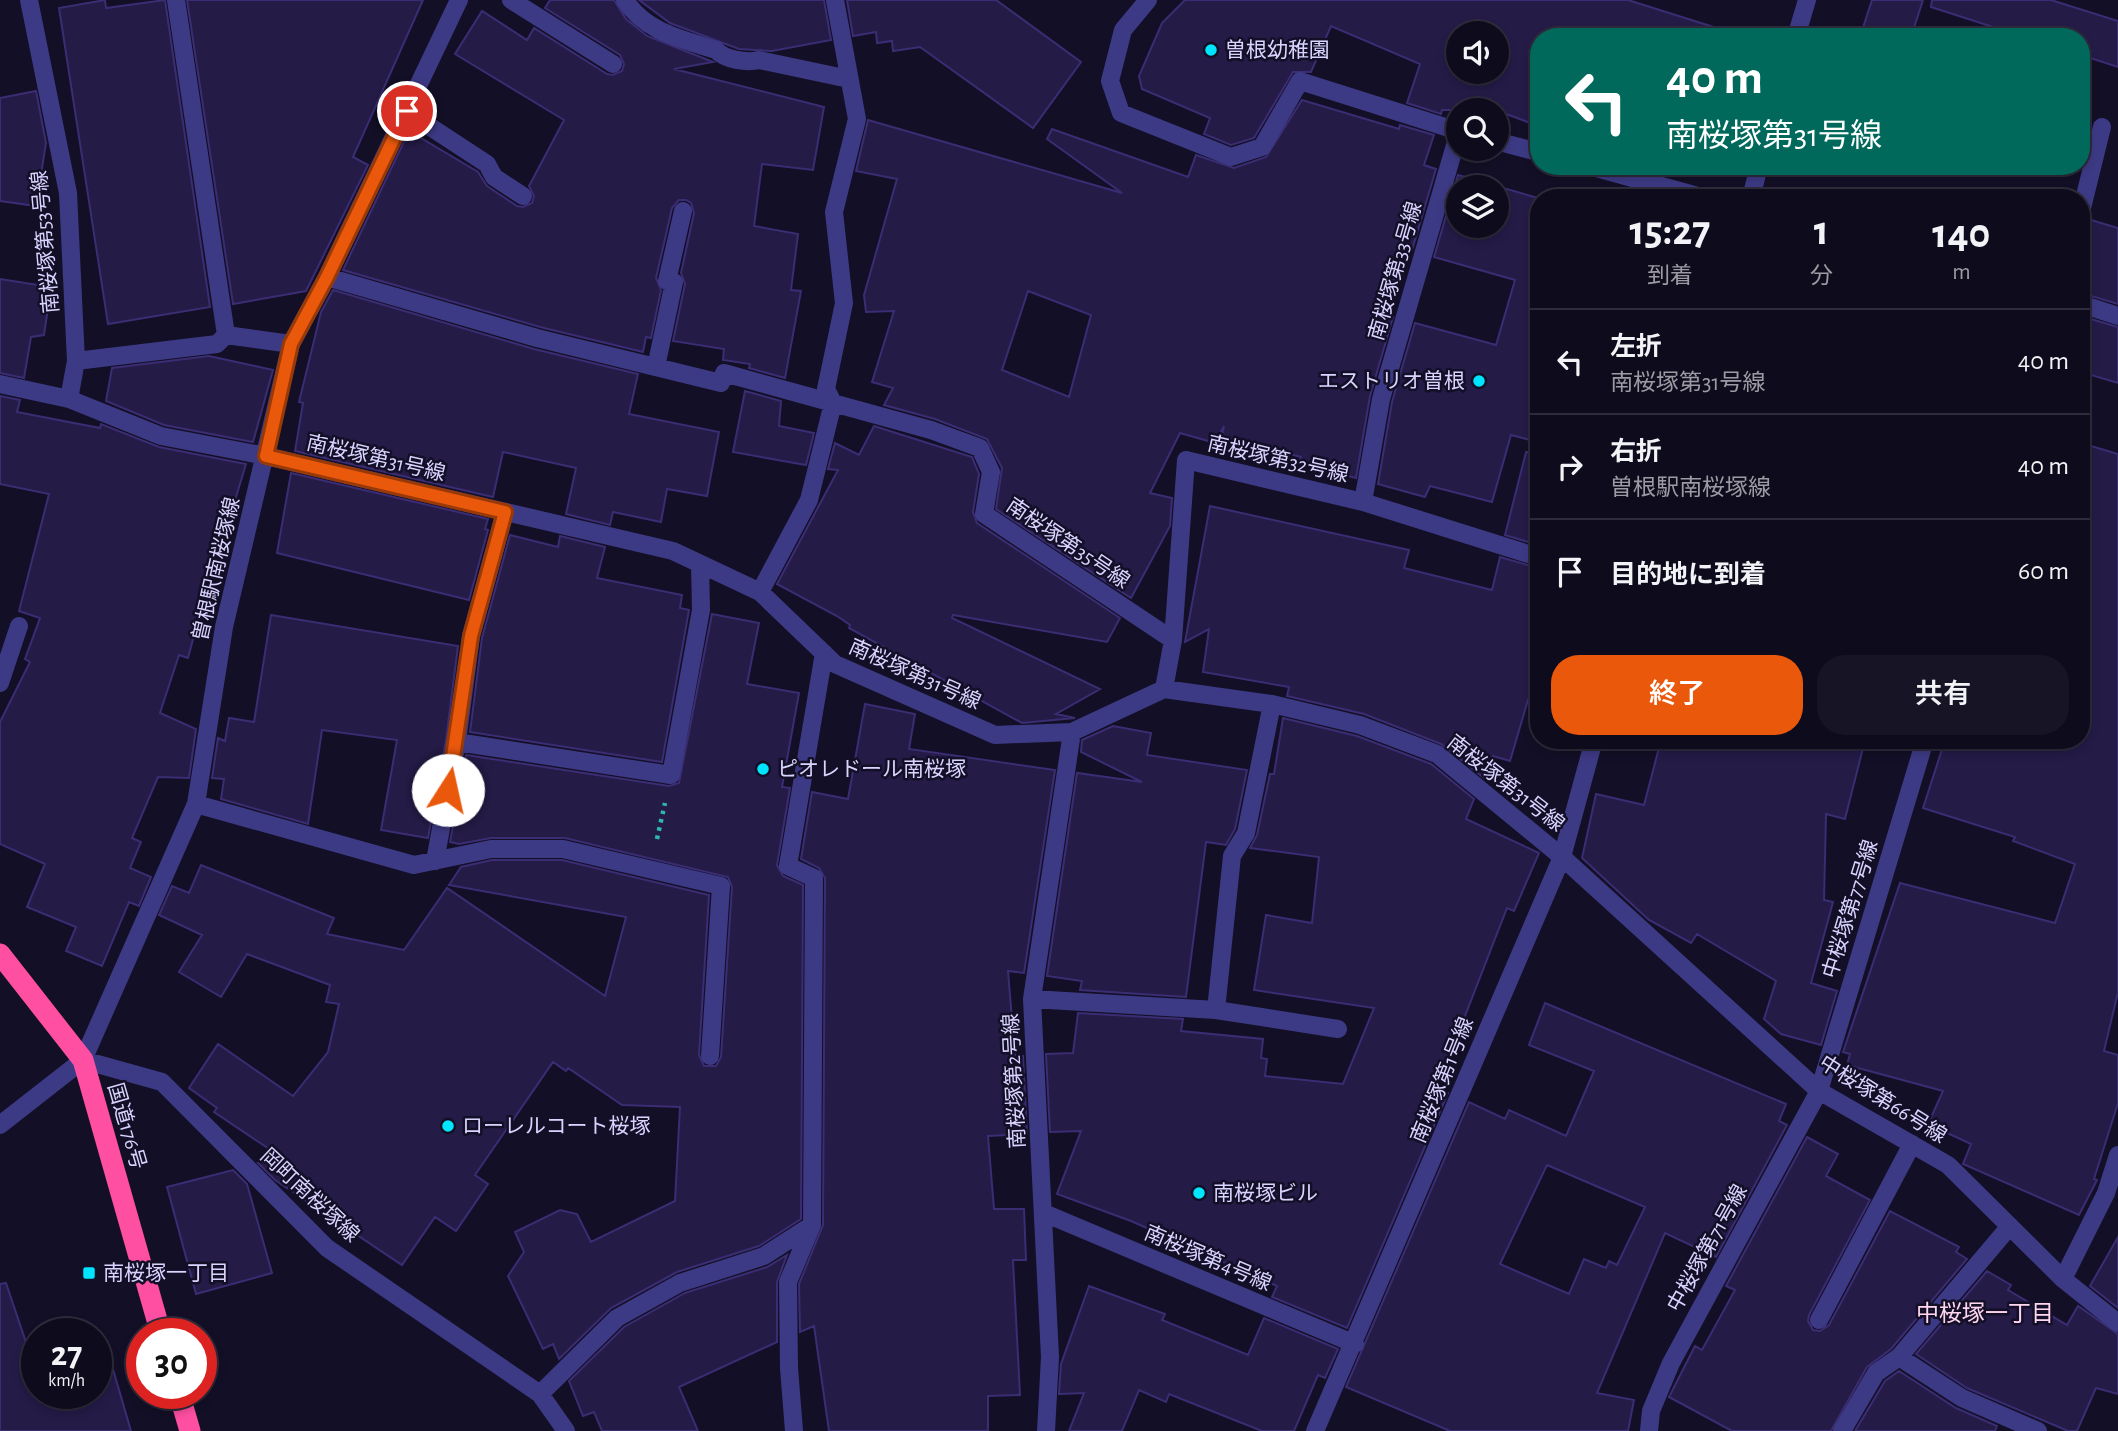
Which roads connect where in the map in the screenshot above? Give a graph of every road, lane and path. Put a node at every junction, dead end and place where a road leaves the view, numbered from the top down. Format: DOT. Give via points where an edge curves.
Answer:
graph roads {
  1 [pos="29,0"];
  2 [pos="176,0"];
  3 [pos="459,0"];
  4 [pos="511,0"];
  5 [pos="625,0"];
  6 [pos="835,0"];
  7 [pos="1147,0"];
  8 [pos="1807,0"];
  9 [pos="1799,28"];
  10 [pos="614,64"];
  11 [pos="849,79"];
  12 [pos="407,111"];
  13 [pos="2102,127"];
  14 [pos="1446,129"];
  15 [pos="1509,144"];
  16 [pos="1530,150"];
  17 [pos="1450,161"];
  18 [pos="1622,175"];
  19 [pos="1672,189"];
  20 [pos="2087,189"];
  21 [pos="523,196"];
  22 [pos="683,211"];
  23 [pos="327,277"];
  24 [pos="2090,307"];
  25 [pos="2118,316"];
  26 [pos="226,335"];
  27 [pos="291,344"];
  28 [pos="76,361"];
  29 [pos="656,367"];
  30 [pos="0,384"];
  31 [pos="69,398"];
  32 [pos="833,403"];
  33 [pos="266,456"];
  34 [pos="1363,502"];
  35 [pos="505,512"];
  36 [pos="1530,554"];
  37 [pos="699,564"];
  38 [pos="760,592"];
  39 [pos="19,626"];
  40 [pos="1172,640"];
  41 [pos="824,653"];
  42 [pos="0,683"];
  43 [pos="1164,689"];
  44 [pos="1272,704"];
  45 [pos="1072,732"];
  46 [pos="457,742"];
  47 [pos="1592,749"];
  48 [pos="1922,749"];
  49 [pos="671,775"];
  50 [pos="196,804"];
  51 [pos="1562,857"];
  52 [pos="435,862"];
  53 [pos="651,869"];
  54 [pos="0,954"];
  55 [pos="1032,999"];
  56 [pos="1216,1010"];
  57 [pos="1338,1029"];
  58 [pos="710,1056"];
  59 [pos="83,1059"];
  60 [pos="1819,1091"];
  61 [pos="0,1125"];
  62 [pos="1912,1144"];
  63 [pos="2118,1155"];
  64 [pos="1044,1213"];
  65 [pos="812,1225"];
  66 [pos="2010,1226"];
  67 [pos="2063,1279"];
  68 [pos="156,1318"];
  69 [pos="1819,1320"];
  70 [pos="2118,1323"];
  71 [pos="1354,1344"];
  72 [pos="1899,1357"];
  73 [pos="540,1394"];
  74 [pos="184,1409"];
  75 [pos="190,1431"];
  76 [pos="566,1431"];
  77 [pos="794,1431"];
  78 [pos="1046,1431"];
  79 [pos="1315,1431"];
  80 [pos="1649,1431"];
  81 [pos="1842,1431"];
  82 [pos="2038,1431"];
  1 -- 28 [label="street, 南桜塚第53号線" via="68,193"];
  2 -- 26 [label="street"];
  3 -- 12 [label="street, 曽根駅南桜塚線"];
  4 -- 10 [label="street"];
  5 -- 11 [label="street" via="635,15 650,25 721,56"];
  6 -- 11 [label="street"];
  7 -- 14 [label="street" via="1123,30 1110,81 1121,113 1231,157 1262,147 1300,81"];
  8 -- 9 [label="street"];
  11 -- 32 [label="street" via="857,119 834,212 844,303 826,389"];
  12 -- 21 [label="street" via="488,164 494,177"];
  12 -- 23 [label="street, 曽根駅南桜塚線"];
  13 -- 20 [label="street"];
  15 -- 16 [label="street"];
  17 -- 34 [label="street, 南桜塚第33号線" via="1381,399"];
  18 -- 19 [label="street"];
  22 -- 29 [label="street" via="667,281 674,282"];
  23 -- 27 [label="street, 曽根駅南桜塚線"];
  23 -- 29 [label="street"];
  24 -- 25 [label="street"];
  26 -- 27 [label="street"];
  26 -- 28 [label="street" via="217,344"];
  27 -- 33 [label="street, 曽根駅南桜塚線"];
  28 -- 31 [label="street, 南桜塚第53号線"];
  29 -- 32 [label="street" via="721,383 723,373"];
  30 -- 31 [label="street, 南桜塚第31号線"];
  31 -- 33 [label="street, 南桜塚第31号線" via="161,436"];
  32 -- 38 [label="street" via="809,500"];
  32 -- 40 [label="street, 南桜塚第35号線" via="930,429 980,448 991,472 984,514"];
  33 -- 35 [label="street, 南桜塚第31号線"];
  33 -- 50 [label="street, 曽根駅南桜塚線" via="224,627"];
  34 -- 36 [label="street, 南桜塚第32号線"];
  34 -- 40 [label="street, 南桜塚第32号線" via="1186,460"];
  35 -- 37 [label="street, 南桜塚第31号線" via="673,551"];
  35 -- 46 [label="street" via="471,636"];
  37 -- 38 [label="street, 南桜塚第31号線"];
  37 -- 49 [label="street" via="701,610"];
  38 -- 41 [label="street, 南桜塚第31号線"];
  39 -- 42 [label="street"];
  40 -- 43 [label="street, 南桜塚第32号線"];
  41 -- 45 [label="street, 南桜塚第31号線" via="835,664 995,735"];
  41 -- 65 [label="street" via="788,866 814,878"];
  43 -- 44 [label="street, 南桜塚第31号線"];
  43 -- 45 [label="street, 南桜塚第31号線"];
  44 -- 51 [label="street, 南桜塚第31号線" via="1360,725 1437,754"];
  44 -- 56 [label="street" via="1247,833 1232,856"];
  45 -- 55 [label="street, 南桜塚第2号線"];
  46 -- 49 [label="street"];
  46 -- 52 [label="street"];
  47 -- 51 [label="street, 南桜塚第1号線"];
  48 -- 60 [label="street, 中桜塚第77号線"];
  49 -- 53 [label="path"];
  50 -- 52 [label="street" via="414,865"];
  50 -- 59 [label="street, 曽根駅南桜塚線"];
  51 -- 60 [label="street, 中桜塚第66号線"];
  51 -- 71 [label="street, 南桜塚第1号線"];
  52 -- 53 [label="street" via="491,849 563,849"];
  53 -- 58 [label="street" via="721,886"];
  54 -- 59 [label="highway, 国道176号"];
  55 -- 56 [label="street"];
  55 -- 64 [label="street, 南桜塚第2号線"];
  56 -- 57 [label="street"];
  59 -- 61 [label="street, 曽根駅南桜塚線"];
  59 -- 68 [label="highway, 国道176号"];
  59 -- 73 [label="street, 岡町南桜塚線" via="162,1082 327,1248"];
  60 -- 62 [label="street, 中桜塚第66号線"];
  60 -- 80 [label="street, 中桜塚第71号線" via="1671,1363 1651,1411"];
  62 -- 66 [label="street, 中桜塚第66号線" via="1948,1165"];
  62 -- 69 [label="street"];
  63 -- 67 [label="street" via="2106,1193"];
  64 -- 71 [label="street, 南桜塚第4号線"];
  64 -- 78 [label="street, 南桜塚第2号線" via="1050,1357"];
  65 -- 73 [label="street" via="764,1256 680,1283 617,1318"];
  65 -- 77 [label="street" via="788,1282"];
  66 -- 67 [label="street, 中桜塚第66号線"];
  66 -- 72 [label="street"];
  67 -- 70 [label="street, 中桜塚第66号線"];
  71 -- 79 [label="street, 南桜塚第1号線"];
  72 -- 81 [label="street" via="1876,1373"];
  72 -- 82 [label="street" via="1962,1398"];
  73 -- 76 [label="street, 岡町南桜塚線"];
  74 -- 75 [label="highway"];
}
